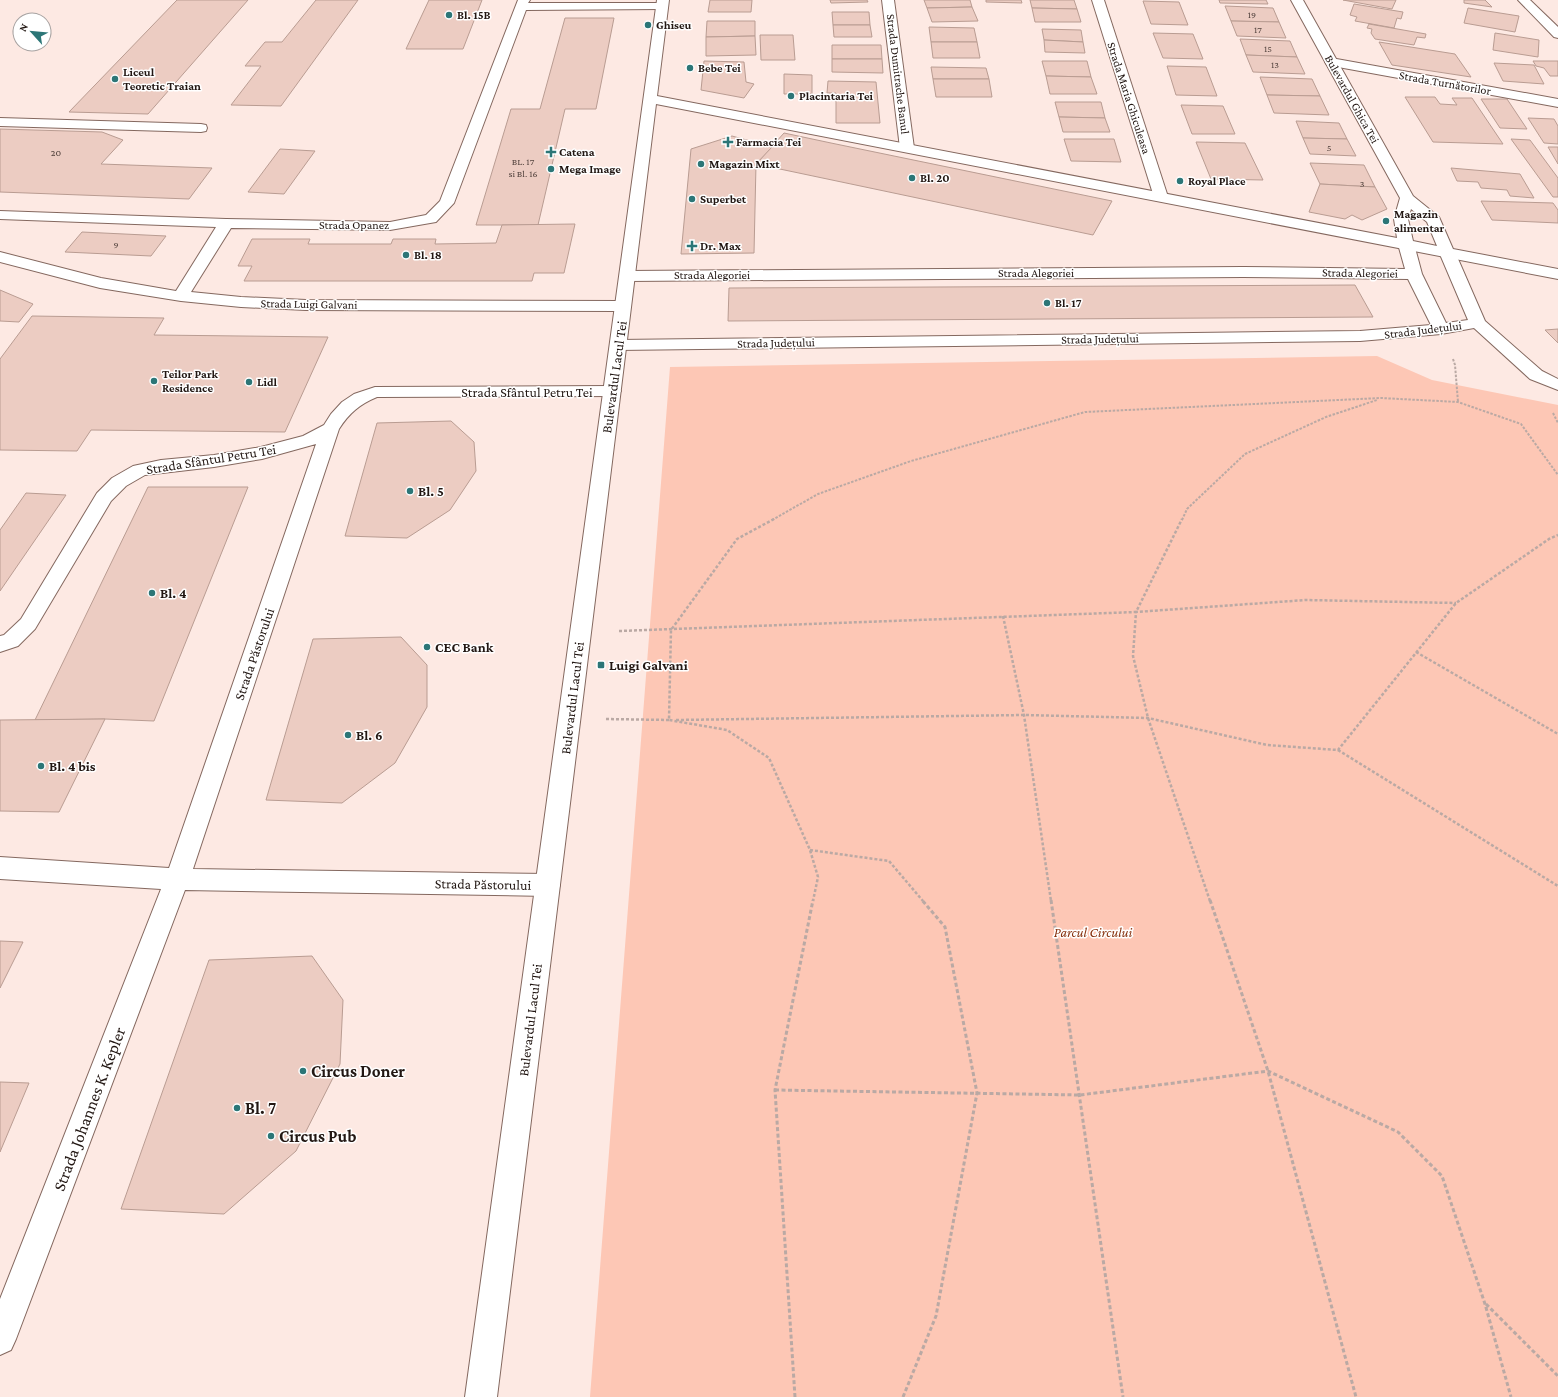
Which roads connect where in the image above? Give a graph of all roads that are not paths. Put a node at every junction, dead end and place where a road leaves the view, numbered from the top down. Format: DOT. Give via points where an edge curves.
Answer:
graph roads {
  1 [pos="888,0"];
  2 [pos="1098,0"];
  3 [pos="1296,0"];
  4 [pos="1524,0"];
  5 [pos="523,3"];
  6 [pos="663,3"];
  7 [pos="1558,34"];
  8 [pos="1331,62"];
  9 [pos="651,99"];
  10 [pos="1558,103"];
  11 [pos="0,122"];
  12 [pos="201,128"];
  13 [pos="907,148"];
  14 [pos="1161,196"];
  15 [pos="1407,198"];
  16 [pos="0,215"];
  17 [pos="226,223"];
  18 [pos="1406,244"];
  19 [pos="1447,252"];
  20 [pos="0,258"];
  21 [pos="1414,274"];
  22 [pos="1558,274"];
  23 [pos="628,276"];
  24 [pos="181,296"];
  25 [pos="623,306"];
  26 [pos="1478,323"];
  27 [pos="1441,329"];
  28 [pos="618,345"];
  29 [pos="1558,385"];
  30 [pos="612,391"];
  31 [pos="330,429"];
  32 [pos="0,644"];
  33 [pos="0,868"];
  34 [pos="177,878"];
  35 [pos="548,886"];
  36 [pos="0,1339"];
  37 [pos="481,1397"];
  1 -- 13 [label="street, Strada Dumitrache Banul"];
  2 -- 14 [label="street, Strada Maria Ghiculeasa"];
  3 -- 8 [label="street, Bulevardul Ghica Tei"];
  4 -- 7 [label="street"];
  5 -- 6 [label="street, Strada Opanez"];
  5 -- 17 [label="street, Strada Opanez" via="447,203 431,219 390,226"];
  6 -- 9 [label="street, Bulevardul Lacul Tei"];
  8 -- 10 [label="street, Strada Turnătorilor"];
  8 -- 15 [label="street, Bulevardul Ghica Tei"];
  9 -- 13 [label="street"];
  9 -- 23 [label="street, Bulevardul Lacul Tei"];
  11 -- 12 [label="lane"];
  13 -- 14 [label="street"];
  14 -- 18 [label="street"];
  15 -- 18 [label="street" via="1401,219"];
  15 -- 19 [label="street, Bulevardul Ghica Tei" via="1434,220"];
  16 -- 17 [label="street"];
  17 -- 24 [label="street"];
  18 -- 19 [label="street"];
  18 -- 21 [label="street, Strada Alegoriei"];
  19 -- 22 [label="street"];
  19 -- 26 [label="street, Bulevardul Ghica Tei"];
  20 -- 24 [label="street, Strada Luigi Galvani" via="100,283"];
  21 -- 23 [label="street, Strada Alegoriei" via="1243,272"];
  21 -- 27 [label="street"];
  23 -- 25 [label="street, Bulevardul Lacul Tei"];
  24 -- 25 [label="street, Strada Luigi Galvani" via="306,305"];
  25 -- 28 [label="street, Bulevardul Lacul Tei"];
  26 -- 27 [label="street, Strada Județului"];
  26 -- 29 [label="street, Strada Județului" via="1536,375"];
  27 -- 28 [label="street, Strada Județului" via="1360,336"];
  28 -- 30 [label="street, Bulevardul Lacul Tei"];
  30 -- 31 [label="street, Strada Sfântul Petru Tei" via="375,392 348,406"];
  30 -- 35 [label="street, Bulevardul Lacul Tei"];
  31 -- 32 [label="street, Strada Sfântul Petru Tei" via="309,440 262,453 140,470 119,482 104,497 28,624 11,640"];
  31 -- 34 [label="street, Strada Păstorului"];
  33 -- 34 [label="street, Strada Păstorului"];
  34 -- 35 [label="street, Strada Păstorului"];
  34 -- 36 [label="street, Strada Johannes K. Kepler"];
  35 -- 37 [label="street, Bulevardul Lacul Tei"];
}
